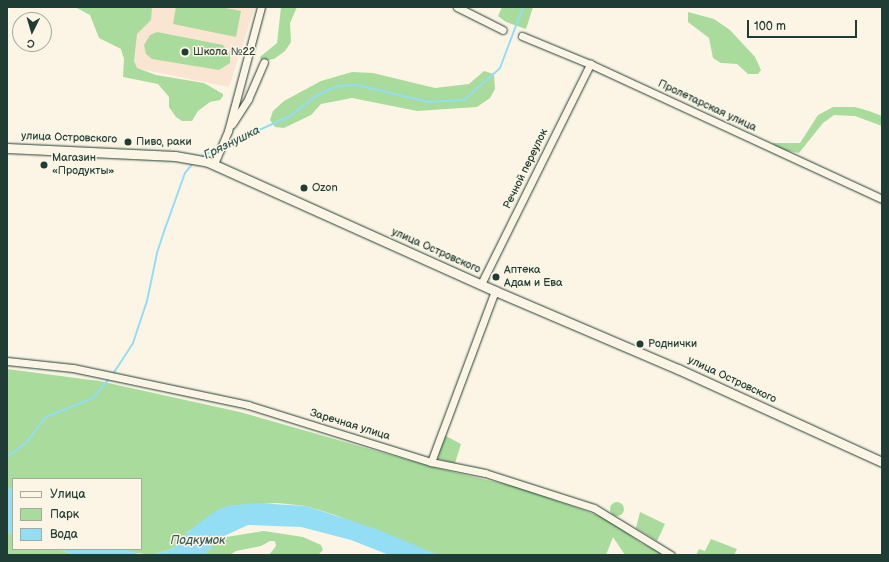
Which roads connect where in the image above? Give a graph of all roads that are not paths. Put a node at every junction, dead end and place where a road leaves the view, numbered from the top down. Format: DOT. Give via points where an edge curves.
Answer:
graph roads {
  1 [pos="261,7"];
  2 [pos="456,7"];
  3 [pos="503,30"];
  4 [pos="522,36"];
  5 [pos="264,62"];
  6 [pos="590,64"];
  7 [pos="228,131"];
  8 [pos="7,148"];
  9 [pos="211,163"];
  10 [pos="882,199"];
  11 [pos="481,284"];
  12 [pos="495,291"];
  13 [pos="7,361"];
  14 [pos="431,462"];
  15 [pos="882,462"];
  16 [pos="671,555"];
  1 -- 7 [label="street"];
  2 -- 3 [label="street"];
  4 -- 6 [label="street, Пролетарская улица"];
  5 -- 7 [label="street" via="248,99"];
  6 -- 10 [label="street, Пролетарская улица"];
  6 -- 11 [label="street, Речной переулок"];
  7 -- 9 [label="street" via="221,154"];
  8 -- 9 [label="street, улица Островского" via="188,157"];
  9 -- 11 [label="street, улица Островского"];
  11 -- 12 [label="street, улица Островского"];
  12 -- 14 [label="street"];
  12 -- 15 [label="street, улица Островского" via="678,369"];
  13 -- 14 [label="street, Заречная улица" via="73,368 248,405"];
  14 -- 16 [label="street, Заречная улица" via="485,473 594,508"];
}
